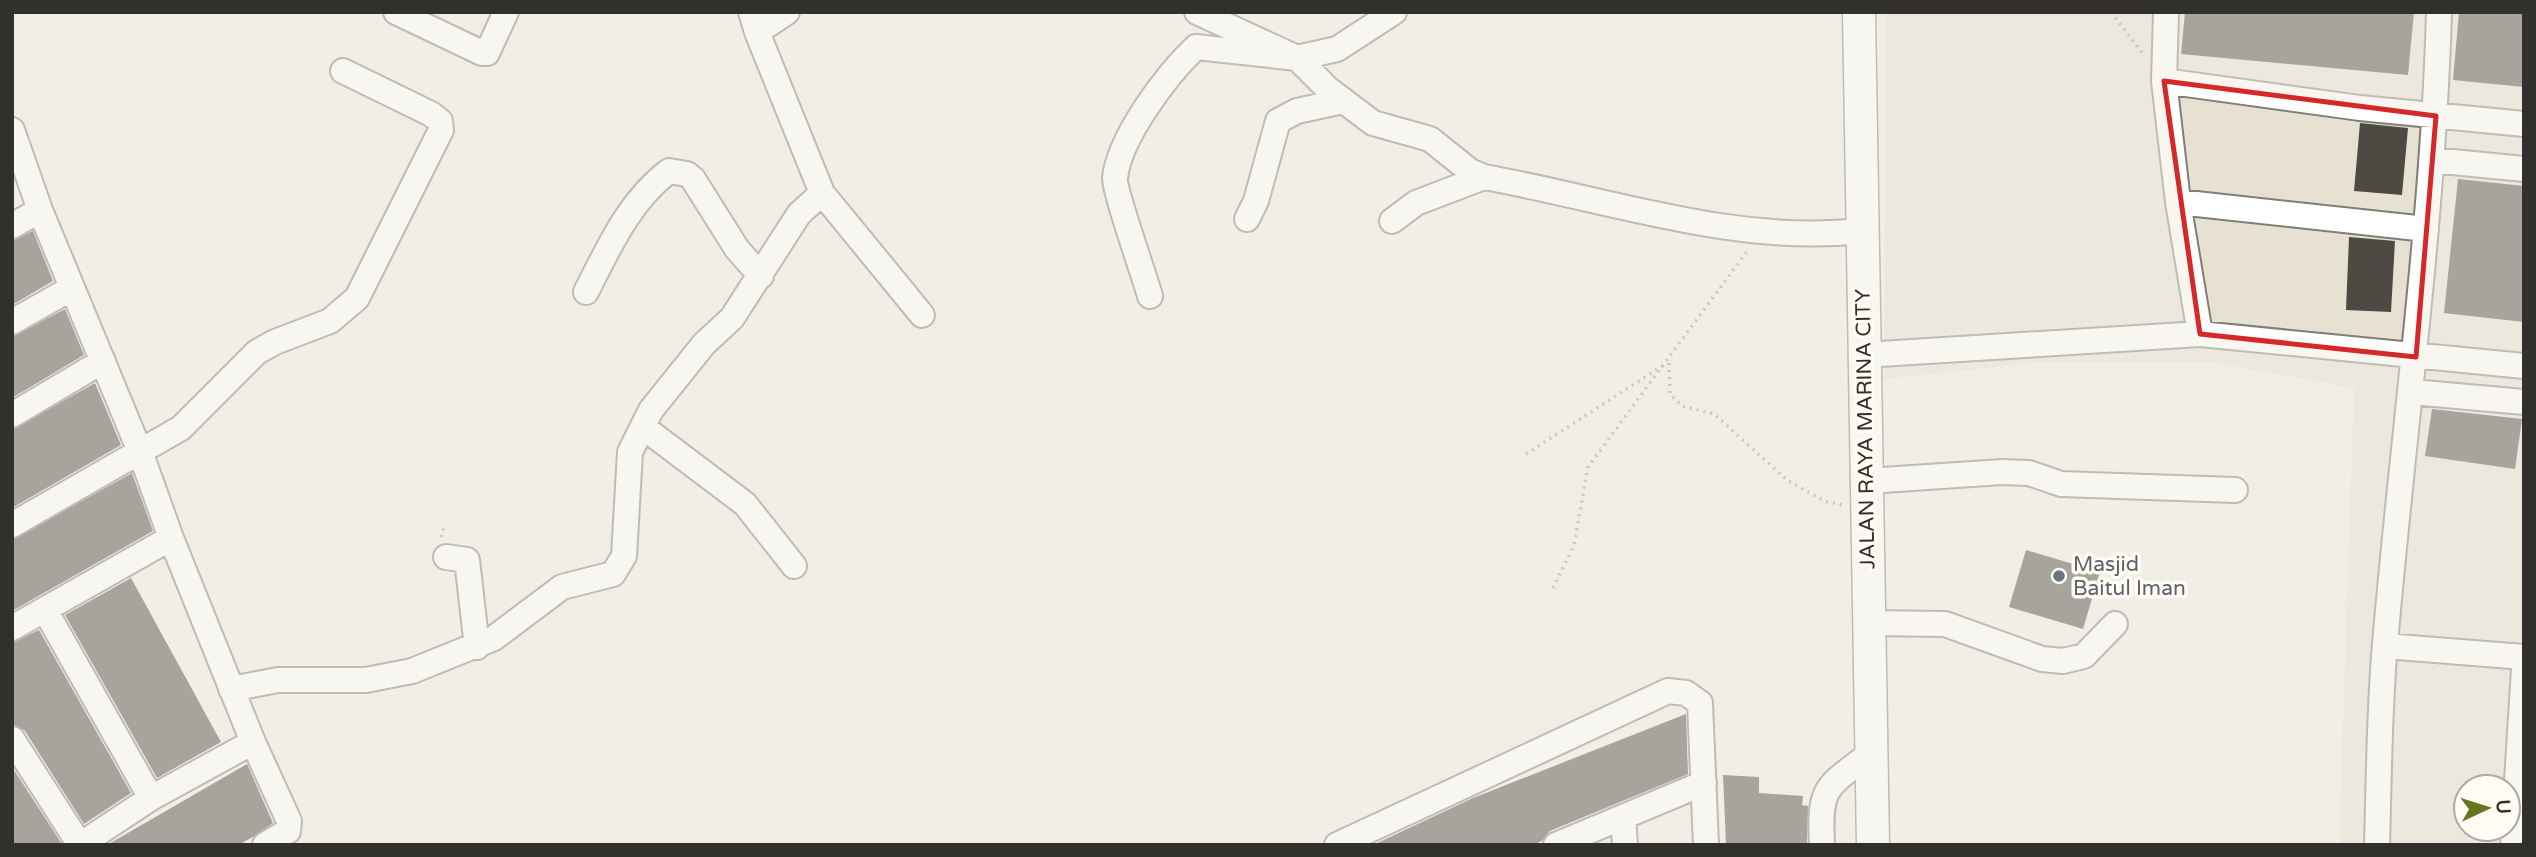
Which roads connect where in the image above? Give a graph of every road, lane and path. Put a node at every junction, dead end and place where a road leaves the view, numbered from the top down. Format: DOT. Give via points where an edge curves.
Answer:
graph roads {
  1 [pos="396,12"];
  2 [pos="506,12"];
  3 [pos="787,12"];
  4 [pos="1197,12"];
  5 [pos="1394,12"];
  6 [pos="1859,12"];
  7 [pos="2111,12"];
  8 [pos="2166,12"];
  9 [pos="2439,12"];
  10 [pos="754,22"];
  11 [pos="1297,58"];
  12 [pos="343,71"];
  13 [pos="2164,81"];
  14 [pos="1343,101"];
  15 [pos="2436,116"];
  16 [pos="2524,124"];
  17 [pos="12,130"];
  18 [pos="2432,160"];
  19 [pos="2524,169"];
  20 [pos="1485,177"];
  21 [pos="822,193"];
  22 [pos="2178,202"];
  23 [pos="40,210"];
  24 [pos="1247,219"];
  25 [pos="1392,221"];
  26 [pos="12,226"];
  27 [pos="2426,229"];
  28 [pos="1762,230"];
  29 [pos="1861,231"];
  30 [pos="761,276"];
  31 [pos="72,288"];
  32 [pos="586,292"];
  33 [pos="1150,296"];
  34 [pos="922,315"];
  35 [pos="12,322"];
  36 [pos="2200,334"];
  37 [pos="1864,355"];
  38 [pos="2416,357"];
  39 [pos="1668,361"];
  40 [pos="103,362"];
  41 [pos="2524,366"];
  42 [pos="2412,392"];
  43 [pos="2524,402"];
  44 [pos="12,415"];
  45 [pos="643,426"];
  46 [pos="141,454"];
  47 [pos="1526,454"];
  48 [pos="2235,490"];
  49 [pos="1868,495"];
  50 [pos="12,525"];
  51 [pos="171,538"];
  52 [pos="446,557"];
  53 [pos="794,566"];
  54 [pos="1553,588"];
  55 [pos="45,610"];
  56 [pos="1867,623"];
  57 [pos="2115,624"];
  58 [pos="12,628"];
  59 [pos="2385,646"];
  60 [pos="477,647"];
  61 [pos="2524,657"];
  62 [pos="2524,669"];
  63 [pos="231,689"];
  64 [pos="12,739"];
  65 [pos="253,742"];
  66 [pos="1871,753"];
  67 [pos="1704,783"];
  68 [pos="151,798"];
  69 [pos="1623,817"];
  70 [pos="265,845"];
  71 [pos="1337,845"];
  72 [pos="1556,845"];
  73 [pos="1625,845"];
  74 [pos="1706,845"];
  75 [pos="1822,845"];
  76 [pos="1873,845"];
  77 [pos="2376,845"];
  78 [pos="2513,845"];
  1 -- 2 [label="street" via="482,53 487,53"];
  3 -- 10 [label="street"];
  4 -- 11 [label="street"];
  5 -- 11 [label="street" via="1337,49"];
  6 -- 29 [label="main road, JALAN RAYA MARINA CITY"];
  7 -- 13 [label="path"];
  8 -- 13 [label="street"];
  9 -- 15 [label="street"];
  10 -- 21 [label="street"];
  11 -- 14 [label="street"];
  11 -- 33 [label="street" via="1196,47 1146,110 1114,180"];
  12 -- 46 [label="street" via="440,121 441,130 371,273 357,298 330,321 257,352 181,428"];
  13 -- 15 [label="street"];
  13 -- 22 [label="street"];
  14 -- 20 [label="street" via="1373,123 1430,139 1470,171"];
  14 -- 24 [label="street" via="1297,111 1278,121"];
  15 -- 16 [label="street"];
  15 -- 18 [label="street"];
  17 -- 23 [label="street"];
  18 -- 19 [label="street"];
  18 -- 27 [label="street"];
  20 -- 25 [label="street" via="1416,203"];
  20 -- 28 [label="street" via="1689,220"];
  21 -- 30 [label="street" via="799,214"];
  21 -- 34 [label="street"];
  22 -- 27 [label="street"];
  22 -- 36 [label="street"];
  23 -- 26 [label="street"];
  23 -- 31 [label="street"];
  27 -- 38 [label="street"];
  28 -- 29 [label="street" via="1818,236"];
  28 -- 39 [label="path"];
  29 -- 37 [label="main road, JALAN RAYA MARINA CITY"];
  30 -- 32 [label="street" via="737,249 693,180 687,174 668,171 652,183 616,232"];
  30 -- 45 [label="street" via="732,318 678,374"];
  31 -- 35 [label="street"];
  31 -- 40 [label="street"];
  36 -- 37 [label="street"];
  36 -- 38 [label="street"];
  37 -- 49 [label="main road, JALAN RAYA MARINA CITY"];
  38 -- 41 [label="street"];
  38 -- 42 [label="street"];
  39 -- 47 [label="path"];
  39 -- 49 [label="path" via="1670,394 1682,406 1714,414 1787,480 1824,501"];
  39 -- 54 [label="path" via="1588,467 1574,545"];
  40 -- 44 [label="street"];
  40 -- 46 [label="street"];
  42 -- 43 [label="street"];
  42 -- 59 [label="street"];
  45 -- 53 [label="street" via="746,504"];
  45 -- 60 [label="street" via="630,452 620,566 613,574 549,594"];
  46 -- 50 [label="street"];
  46 -- 51 [label="street"];
  48 -- 49 [label="street" via="2060,484 2029,473 2002,472"];
  49 -- 56 [label="main road, JALAN RAYA MARINA CITY"];
  51 -- 55 [label="street"];
  51 -- 63 [label="street"];
  52 -- 60 [label="street" via="467,560"];
  55 -- 58 [label="street"];
  55 -- 68 [label="street"];
  56 -- 57 [label="street" via="1945,624 2042,659 2063,661 2084,656"];
  56 -- 66 [label="main road, JALAN RAYA MARINA CITY"];
  59 -- 61 [label="street"];
  59 -- 77 [label="street"];
  60 -- 63 [label="street" via="396,675 336,682 278,680"];
  62 -- 78 [label="street"];
  63 -- 65 [label="street"];
  64 -- 68 [label="street" via="80,845"];
  65 -- 68 [label="street"];
  65 -- 70 [label="street" via="289,821 288,831"];
  66 -- 75 [label="street" via="1827,788 1821,811"];
  66 -- 76 [label="main road, JALAN RAYA MARINA CITY"];
  67 -- 69 [label="street"];
  67 -- 71 [label="street" via="1700,703 1686,693 1668,691"];
  67 -- 74 [label="street"];
  69 -- 72 [label="street"];
  69 -- 73 [label="street"];
}
